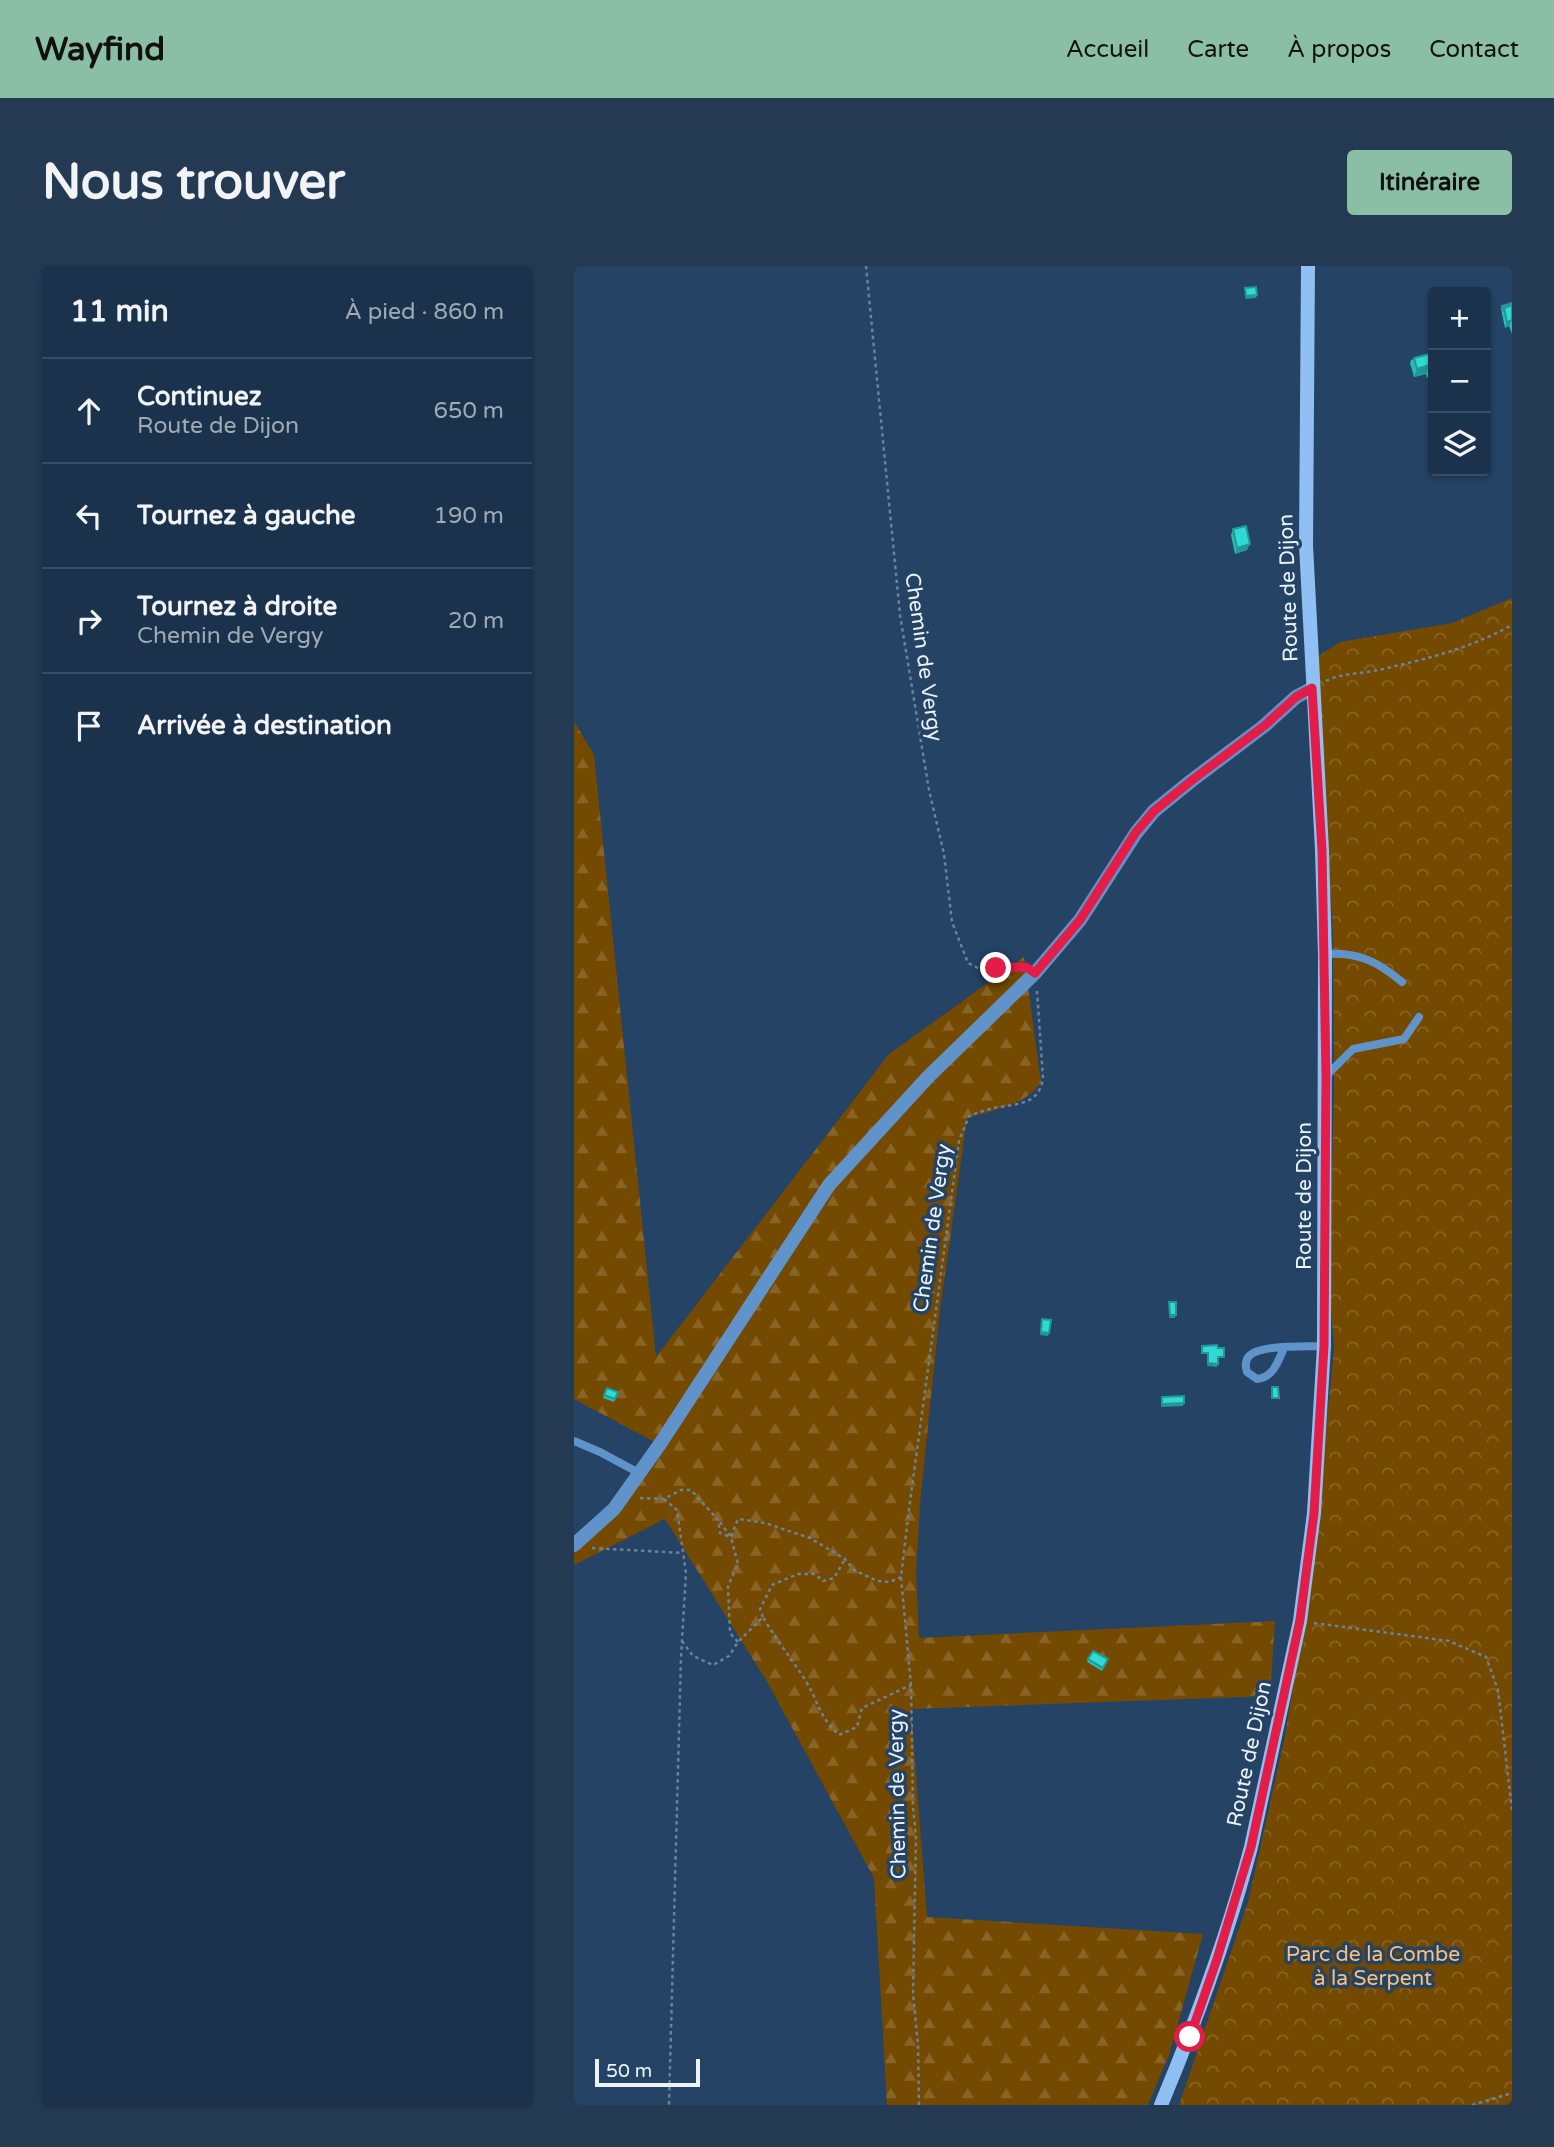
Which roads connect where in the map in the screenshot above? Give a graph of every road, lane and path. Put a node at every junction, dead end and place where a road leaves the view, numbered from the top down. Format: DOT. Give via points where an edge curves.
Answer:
graph roads {
  1 [pos="866,266"];
  2 [pos="1308,266"];
  3 [pos="1512,625"];
  4 [pos="1312,688"];
  5 [pos="1325,954"];
  6 [pos="1035,973"];
  7 [pos="1402,982"];
  8 [pos="1419,1017"];
  9 [pos="1326,1076"];
  10 [pos="1324,1346"];
  11 [pos="1284,1348"];
  12 [pos="574,1441"];
  13 [pos="639,1474"];
  14 [pos="622,1497"];
  15 [pos="664,1499"];
  16 [pos="731,1537"];
  17 [pos="579,1549"];
  18 [pos="683,1553"];
  19 [pos="845,1559"];
  20 [pos="901,1577"];
  21 [pos="763,1617"];
  22 [pos="1300,1620"];
  23 [pos="682,1641"];
  24 [pos="738,1642"];
  25 [pos="911,1685"];
  26 [pos="1512,1810"];
  27 [pos="1512,2093"];
  28 [pos="669,2105"];
  29 [pos="919,2105"];
  30 [pos="1161,2105"];
  31 [pos="1472,2105"];
  1 -- 6 [label="path, Chemin de Vergy" via="900,615 952,922 968,963 981,969 1026,967"];
  2 -- 4 [label="main road, Route de Dijon" via="1305,508"];
  3 -- 4 [label="path" via="1455,651 1333,677"];
  4 -- 5 [label="main road, Route de Dijon"];
  4 -- 6 [label="street" via="1154,811 1080,920"];
  5 -- 7 [label="lane" via="1372,960"];
  5 -- 9 [label="main road, Route de Dijon"];
  6 -- 13 [label="street" via="928,1077 829,1185"];
  6 -- 20 [label="path, Chemin de Vergy" via="1042,1086 1027,1101 969,1116 959,1142"];
  8 -- 9 [label="lane" via="1404,1039 1353,1049"];
  9 -- 10 [label="main road, Route de Dijon"];
  10 -- 11 [label="lane"];
  10 -- 22 [label="main road, Route de Dijon" via="1314,1513"];
  11 -- 11 [label="lane" via="1251,1354 1245,1363 1247,1372 1257,1379 1268,1376"];
  12 -- 13 [label="lane"];
  13 -- 14 [label="street"];
  14 -- 15 [label="path"];
  14 -- 17 [label="street"];
  15 -- 16 [label="path" via="691,1490 718,1520 720,1533"];
  15 -- 18 [label="path" via="677,1510"];
  16 -- 19 [label="path" via="738,1519 765,1523 810,1538"];
  16 -- 24 [label="path" via="738,1564 728,1586 730,1633"];
  17 -- 18 [label="path"];
  18 -- 23 [label="path"];
  19 -- 20 [label="path" via="854,1570 877,1581"];
  19 -- 21 [label="path" via="834,1578 823,1581 815,1574 798,1574 772,1585 760,1609"];
  20 -- 25 [label="path, Chemin de Vergy"];
  21 -- 24 [label="path"];
  21 -- 25 [label="path" via="808,1684 818,1710 839,1735 857,1727 862,1708"];
  22 -- 26 [label="path" via="1448,1641 1486,1657 1498,1690"];
  22 -- 30 [label="main road, Route de Dijon" via="1242,1883 1190,2037"];
  23 -- 24 [label="path" via="693,1656 713,1665 729,1656"];
  23 -- 28 [label="path"];
  25 -- 29 [label="path, Chemin de Vergy" via="916,1837 913,1994"];
  27 -- 31 [label="path"];
}
